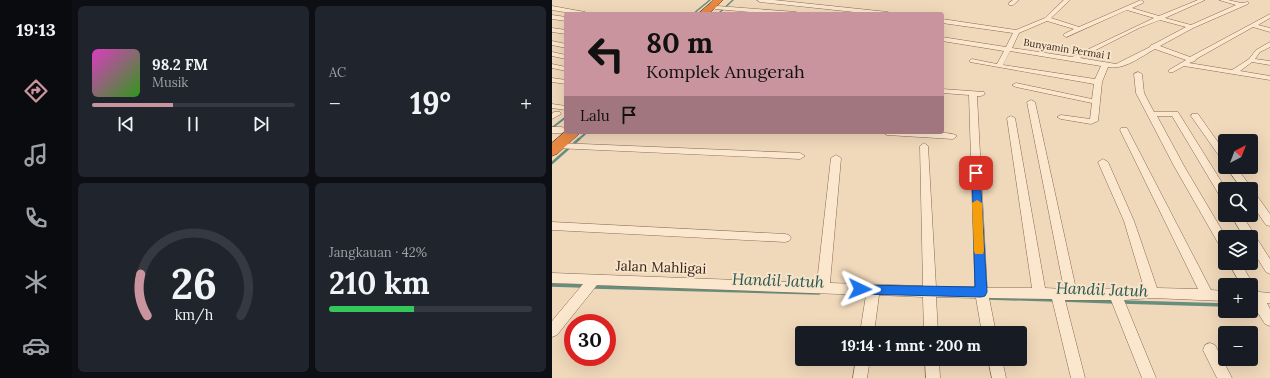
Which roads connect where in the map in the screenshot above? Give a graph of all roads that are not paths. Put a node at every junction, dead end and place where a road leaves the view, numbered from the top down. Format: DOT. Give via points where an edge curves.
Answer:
graph roads {
  1 [pos="726,0"];
  2 [pos="760,0"];
  3 [pos="1067,0"];
  4 [pos="1202,0"];
  5 [pos="1222,0"];
  6 [pos="1140,2"];
  7 [pos="715,7"];
  8 [pos="552,8"];
  9 [pos="1126,8"];
  10 [pos="574,12"];
  11 [pos="773,12"];
  12 [pos="870,12"];
  13 [pos="1270,16"];
  14 [pos="552,17"];
  15 [pos="1158,17"];
  16 [pos="564,19"];
  17 [pos="1047,19"];
  18 [pos="944,21"];
  19 [pos="951,22"];
  20 [pos="1252,25"];
  21 [pos="947,27"];
  22 [pos="1191,27"];
  23 [pos="1080,29"];
  24 [pos="552,30"];
  25 [pos="1270,30"];
  26 [pos="1020,31"];
  27 [pos="564,32"];
  28 [pos="1066,35"];
  29 [pos="944,39"];
  30 [pos="552,43"];
  31 [pos="1270,44"];
  32 [pos="564,46"];
  33 [pos="1153,46"];
  34 [pos="1008,50"];
  35 [pos="552,54"];
  36 [pos="564,57"];
  37 [pos="1190,58"];
  38 [pos="1072,60"];
  39 [pos="1250,60"];
  40 [pos="972,61"];
  41 [pos="1181,64"];
  42 [pos="1270,64"];
  43 [pos="1105,65"];
  44 [pos="552,66"];
  45 [pos="999,66"];
  46 [pos="564,69"];
  47 [pos="1171,71"];
  48 [pos="1231,71"];
  49 [pos="1138,74"];
  50 [pos="1270,78"];
  51 [pos="552,80"];
  52 [pos="564,82"];
  53 [pos="1098,82"];
  54 [pos="1016,85"];
  55 [pos="944,91"];
  56 [pos="1031,102"];
  57 [pos="1096,102"];
  58 [pos="552,106"];
  59 [pos="564,108"];
  60 [pos="1152,114"];
  61 [pos="1195,116"];
  62 [pos="1061,117"];
  63 [pos="1011,118"];
  64 [pos="1124,130"];
  65 [pos="920,134"];
  66 [pos="953,136"];
  67 [pos="561,138"];
  68 [pos="924,146"];
  69 [pos="1218,148"];
  70 [pos="800,156"];
  71 [pos="836,158"];
  72 [pos="1103,162"];
  73 [pos="1218,185"];
  74 [pos="1258,205"];
  75 [pos="1270,222"];
  76 [pos="552,226"];
  77 [pos="1218,233"];
  78 [pos="785,238"];
  79 [pos="1258,250"];
  80 [pos="1270,269"];
  81 [pos="552,278"];
  82 [pos="594,280"];
  83 [pos="823,288"];
  84 [pos="872,293"];
  85 [pos="1040,293"];
  86 [pos="1152,293"];
  87 [pos="1072,294"];
  88 [pos="930,295"];
  89 [pos="1206,295"];
  90 [pos="982,296"];
  91 [pos="1218,296"];
  92 [pos="1258,296"];
  93 [pos="1058,298"];
  94 [pos="1117,299"];
  95 [pos="1270,299"];
  96 [pos="1258,302"];
  97 [pos="1270,320"];
  98 [pos="868,326"];
  99 [pos="931,326"];
  100 [pos="988,326"];
  101 [pos="552,331"];
  102 [pos="1210,350"];
  103 [pos="862,366"];
  104 [pos="932,366"];
  105 [pos="996,366"];
  106 [pos="860,378"];
  107 [pos="933,378"];
  108 [pos="999,378"];
  109 [pos="1078,378"];
  110 [pos="1149,378"];
  111 [pos="1226,378"];
  1 -- 7 [label="highway"];
  2 -- 12 [label="street"];
  3 -- 17 [label="street"];
  4 -- 15 [label="street"];
  5 -- 22 [label="street, Bunyamin Permai 1" via="1244,4"];
  6 -- 9 [label="street"];
  7 -- 11 [label="street"];
  8 -- 10 [label="street"];
  9 -- 15 [label="street"];
  9 -- 23 [label="street"];
  13 -- 20 [label="street"];
  14 -- 16 [label="street"];
  15 -- 22 [label="street"];
  15 -- 38 [label="street"];
  17 -- 23 [label="street"];
  17 -- 26 [label="street"];
  18 -- 19 [label="street"];
  19 -- 21 [label="street"];
  19 -- 26 [label="street"];
  20 -- 25 [label="street"];
  20 -- 37 [label="street"];
  22 -- 33 [label="street, Bunyamin Permai 1"];
  23 -- 28 [label="street"];
  24 -- 27 [label="street"];
  26 -- 34 [label="street"];
  29 -- 34 [label="street, Bunyamin Permai 1"];
  30 -- 32 [label="street"];
  31 -- 39 [label="street"];
  33 -- 37 [label="street"];
  33 -- 43 [label="street, Bunyamin Permai 1" via="1120,65"];
  34 -- 38 [label="street, Bunyamin Permai 1"];
  34 -- 45 [label="street"];
  35 -- 36 [label="street"];
  37 -- 41 [label="street"];
  37 -- 48 [label="street"];
  38 -- 43 [label="street, Bunyamin Permai 1"];
  39 -- 42 [label="street"];
  39 -- 48 [label="street"];
  40 -- 45 [label="street"];
  41 -- 47 [label="street"];
  41 -- 48 [label="street"];
  43 -- 53 [label="street"];
  44 -- 46 [label="street"];
  45 -- 53 [label="street"];
  48 -- 50 [label="street"];
  49 -- 60 [label="street" via="1140,93"];
  51 -- 52 [label="street"];
  53 -- 57 [label="street"];
  54 -- 57 [label="street"];
  55 -- 90 [label="street" via="977,94"];
  56 -- 87 [label="street"];
  57 -- 62 [label="street" via="1092,122"];
  58 -- 59 [label="street"];
  60 -- 73 [label="street" via="1175,114"];
  60 -- 77 [label="street"];
  61 -- 69 [label="street"];
  63 -- 85 [label="street"];
  64 -- 89 [label="street"];
  65 -- 66 [label="street"];
  67 -- 70 [label="street"];
  68 -- 88 [label="street"];
  71 -- 83 [label="street"];
  72 -- 86 [label="street" via="1129,222"];
  74 -- 75 [label="street"];
  76 -- 78 [label="street"];
  79 -- 80 [label="street"];
  81 -- 82 [label="street, Jalan Mahligai"];
  82 -- 83 [label="street, Jalan Mahligai"];
  82 -- 101 [label="street"];
  83 -- 84 [label="street, Jalan Mahligai"];
  84 -- 88 [label="street, Jalan Mahligai"];
  84 -- 98 [label="street"];
  85 -- 90 [label="street, Jalan Mahligai"];
  85 -- 93 [label="street, Jalan Mahligai"];
  86 -- 89 [label="street, Jalan Mahligai"];
  86 -- 94 [label="street, Jalan Mahligai"];
  87 -- 93 [label="street, Jalan Mahligai"];
  87 -- 94 [label="street, Jalan Mahligai"];
  88 -- 90 [label="street, Jalan Mahligai"];
  88 -- 99 [label="street"];
  89 -- 91 [label="street, Jalan Mahligai"];
  90 -- 100 [label="street"];
  92 -- 95 [label="street"];
  93 -- 109 [label="street"];
  94 -- 110 [label="street"];
  96 -- 97 [label="street"];
  102 -- 111 [label="street"];
  103 -- 106 [label="street"];
  104 -- 107 [label="street"];
  105 -- 108 [label="street"];
}
